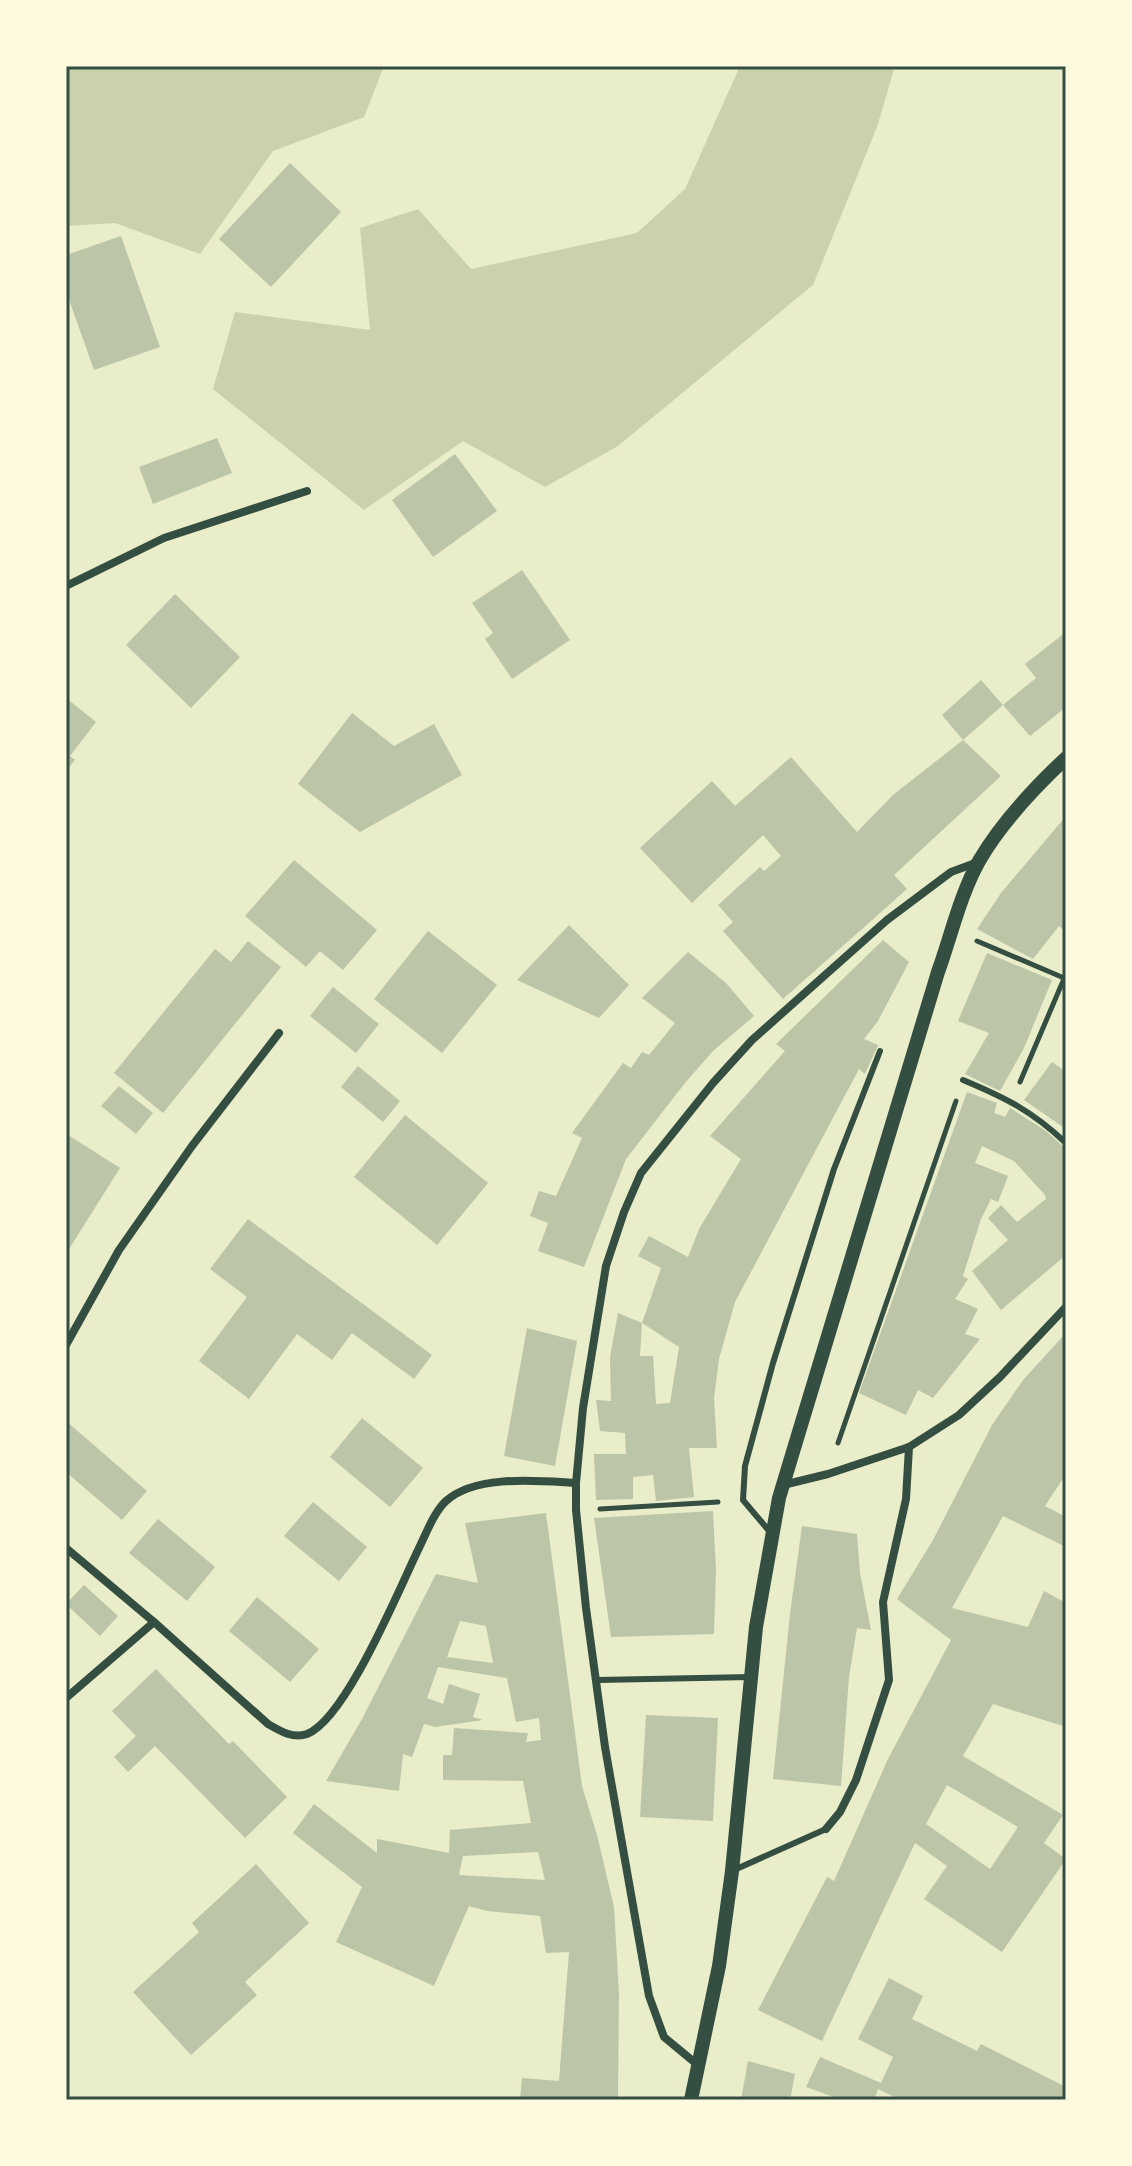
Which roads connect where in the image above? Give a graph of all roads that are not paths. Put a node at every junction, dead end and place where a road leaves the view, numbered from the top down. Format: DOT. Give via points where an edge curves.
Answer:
graph roads {
  1 [pos="307,491"];
  2 [pos="66,586"];
  3 [pos="1066,758"];
  4 [pos="979,862"];
  5 [pos="279,1033"];
  6 [pos="880,1051"];
  7 [pos="963,1080"];
  8 [pos="1066,1143"];
  9 [pos="1066,1307"];
  10 [pos="66,1345"];
  11 [pos="909,1447"];
  12 [pos="576,1483"];
  13 [pos="782,1486"];
  14 [pos="772,1535"];
  15 [pos="66,1548"];
  16 [pos="154,1622"];
  17 [pos="751,1677"];
  18 [pos="598,1680"];
  19 [pos="66,1698"];
  20 [pos="826,1829"];
  21 [pos="732,1871"];
  22 [pos="699,2066"];
  23 [pos="691,2100"];
  1 -- 2 [label="street" via="164,538"];
  3 -- 4 [label="street" via="1006,822"];
  4 -- 12 [label="street" via="951,872 887,920 752,1040 641,1173 606,1266"];
  4 -- 13 [label="street" via="953,931"];
  5 -- 10 [label="street" via="119,1250"];
  6 -- 14 [label="lane" via="834,1169 745,1466 743,1500"];
  7 -- 8 [label="lane" via="1012,1101"];
  9 -- 11 [label="street" via="969,1405"];
  11 -- 13 [label="street"];
  11 -- 20 [label="street" via="906,1499 883,1602 889,1680 856,1780"];
  12 -- 16 [label="street" via="511,1480 476,1486 446,1501 357,1674 325,1723 305,1735 286,1735 268,1724"];
  12 -- 18 [label="street"];
  13 -- 14 [label="street"];
  14 -- 17 [label="street"];
  15 -- 16 [label="street"];
  16 -- 19 [label="street"];
  17 -- 18 [label="lane"];
  17 -- 21 [label="street"];
  18 -- 22 [label="street" via="649,1996 664,2037"];
  20 -- 21 [label="lane"];
  21 -- 22 [label="street"];
  22 -- 23 [label="street"];
}
